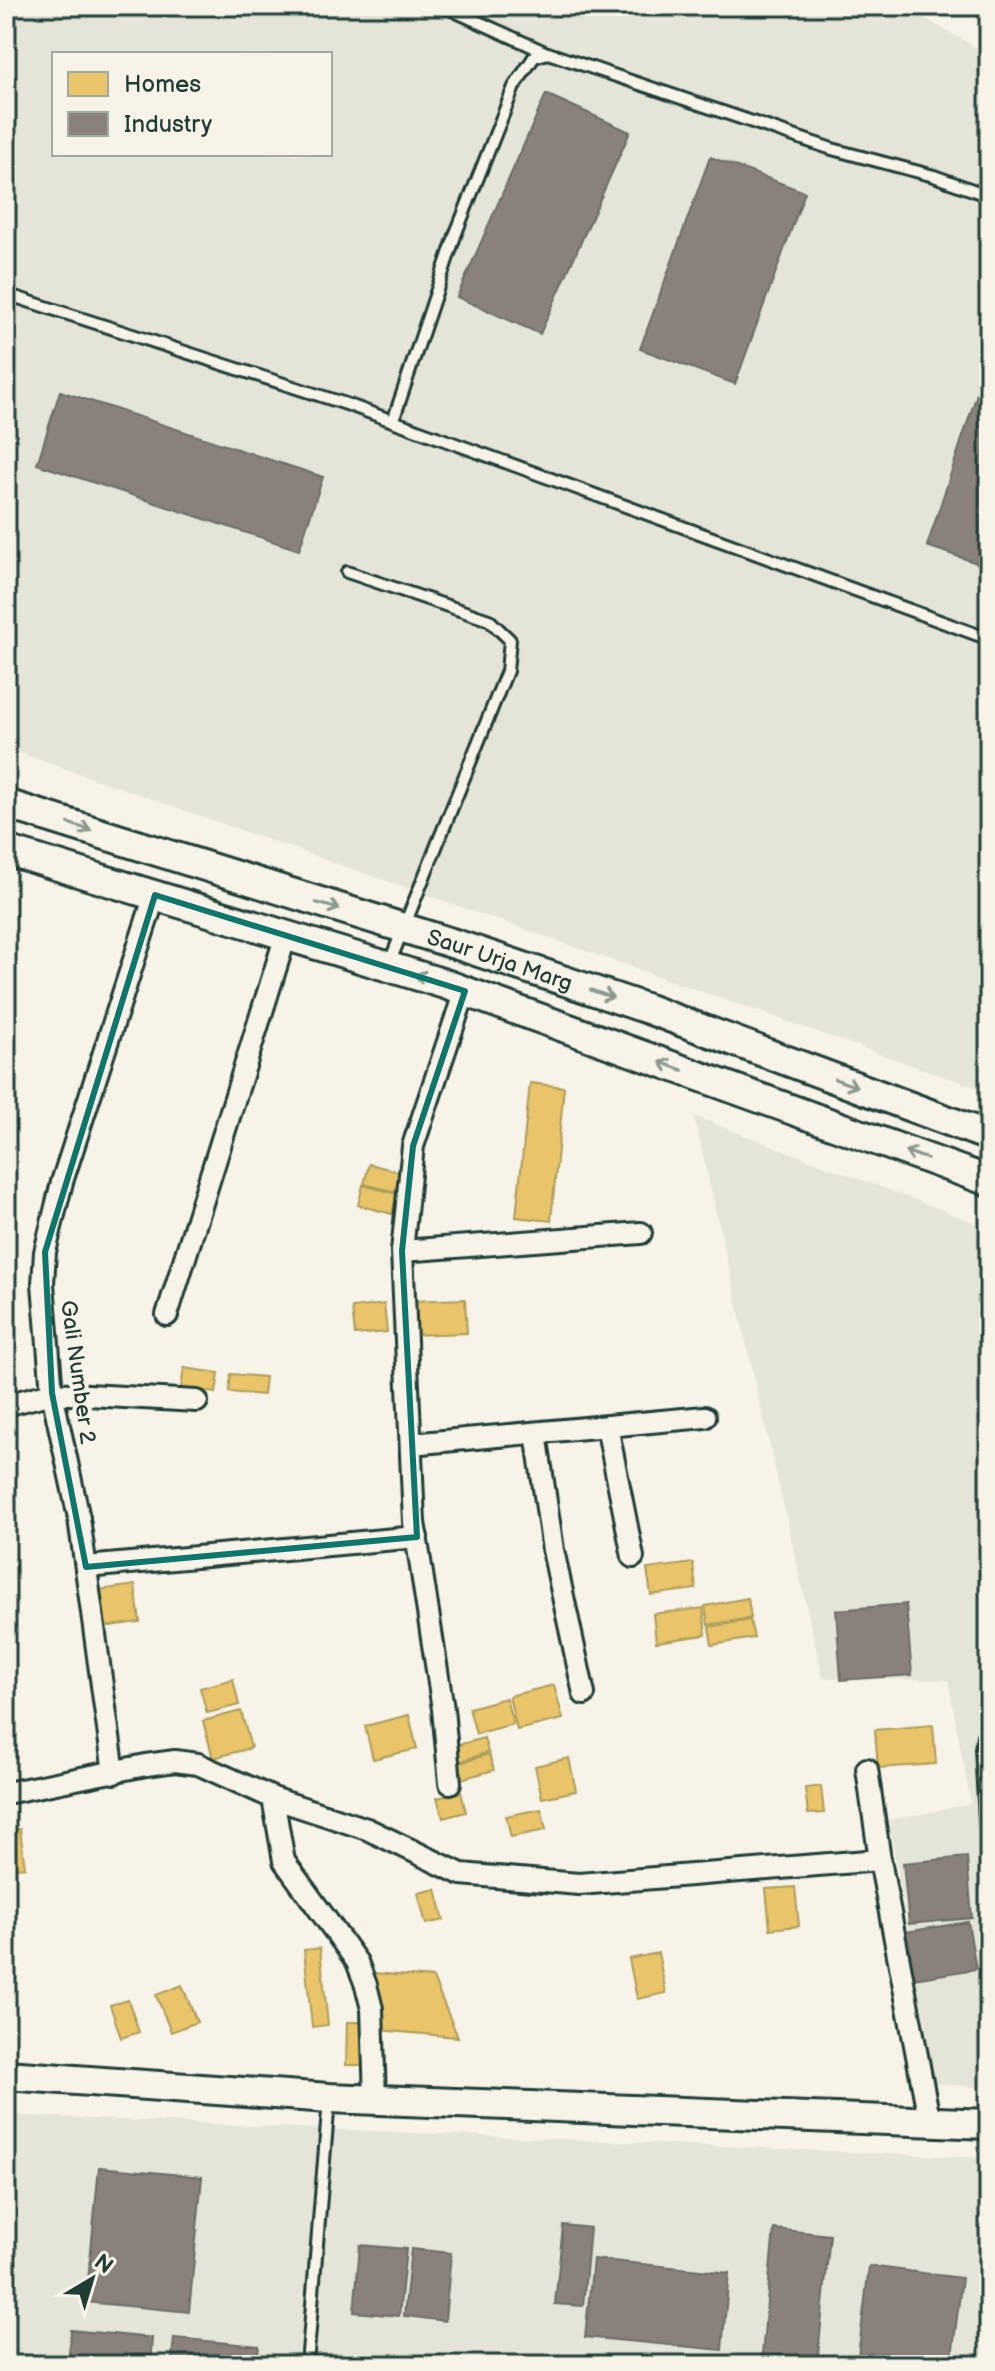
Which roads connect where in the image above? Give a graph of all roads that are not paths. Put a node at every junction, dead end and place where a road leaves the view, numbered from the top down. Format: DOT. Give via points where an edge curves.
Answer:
graph roads {
  1 [pos="443,6"];
  2 [pos="548,53"];
  3 [pos="989,196"];
  4 [pos="6,294"];
  5 [pos="393,421"];
  6 [pos="347,572"];
  7 [pos="989,639"];
  8 [pos="6,804"];
  9 [pos="6,850"];
  10 [pos="155,895"];
  11 [pos="401,927"];
  12 [pos="286,935"];
  13 [pos="388,966"];
  14 [pos="465,991"];
  15 [pos="726,1038"];
  16 [pos="713,1081"];
  17 [pos="989,1136"];
  18 [pos="989,1181"];
  19 [pos="641,1233"];
  20 [pos="402,1251"];
  21 [pos="167,1315"];
  22 [pos="52,1393"];
  23 [pos="197,1401"];
  24 [pos="6,1405"];
  25 [pos="705,1417"];
  26 [pos="607,1426"];
  27 [pos="536,1433"];
  28 [pos="411,1444"];
  29 [pos="417,1537"];
  30 [pos="633,1557"];
  31 [pos="86,1567"];
  32 [pos="584,1694"];
  33 [pos="989,1729"];
  34 [pos="867,1769"];
  35 [pos="114,1773"];
  36 [pos="450,1783"];
  37 [pos="6,1793"];
  38 [pos="273,1798"];
  39 [pos="880,1860"];
  40 [pos="989,1890"];
  41 [pos="6,2075"];
  42 [pos="329,2098"];
  43 [pos="375,2100"];
  44 [pos="929,2119"];
  45 [pos="989,2124"];
  46 [pos="307,2365"];
  1 -- 2 [label="lane"];
  2 -- 3 [label="lane"];
  2 -- 5 [label="lane" via="534,57 514,87 456,233"];
  4 -- 5 [label="lane"];
  5 -- 7 [label="lane"];
  6 -- 11 [label="lane" via="489,620 510,640 507,671"];
  8 -- 11 [label="street, Saur Urja Marg, one-way"];
  9 -- 10 [label="street, Saur Urja Marg"];
  10 -- 12 [label="street, Saur Urja Marg"];
  10 -- 22 [label="street, Gali Number 2" via="62,1182 45,1252 44,1315"];
  11 -- 13 [label="lane"];
  11 -- 15 [label="street, Saur Urja Marg, one-way"];
  12 -- 13 [label="street, Saur Urja Marg"];
  12 -- 21 [label="street"];
  14 -- 13 [label="street, Saur Urja Marg, one-way"];
  16 -- 14 [label="street, Saur Urja Marg, one-way"];
  14 -- 20 [label="street" via="413,1146"];
  15 -- 16 [label="street"];
  15 -- 17 [label="street, Saur Urja Marg, one-way"];
  18 -- 16 [label="street, Saur Urja Marg, one-way"];
  19 -- 20 [label="street"];
  20 -- 28 [label="street"];
  22 -- 23 [label="street"];
  22 -- 24 [label="street"];
  22 -- 31 [label="street, Gali Number 2"];
  25 -- 26 [label="street"];
  26 -- 27 [label="street"];
  26 -- 30 [label="street"];
  27 -- 28 [label="street"];
  27 -- 32 [label="street" via="553,1550"];
  28 -- 29 [label="street"];
  29 -- 31 [label="street"];
  29 -- 36 [label="street"];
  31 -- 35 [label="street, Gali Number 2"];
  33 -- 40 [label="lane" via="981,1749"];
  34 -- 39 [label="street"];
  35 -- 37 [label="street"];
  35 -- 38 [label="street" via="175,1761 198,1764"];
  38 -- 39 [label="street" via="367,1829 461,1874 579,1884"];
  38 -- 43 [label="street" via="284,1861 343,1941 366,1985 372,2009"];
  39 -- 44 [label="street"];
  41 -- 42 [label="street"];
  42 -- 43 [label="street"];
  42 -- 46 [label="lane"];
  43 -- 44 [label="street"];
  44 -- 45 [label="street"];
}
